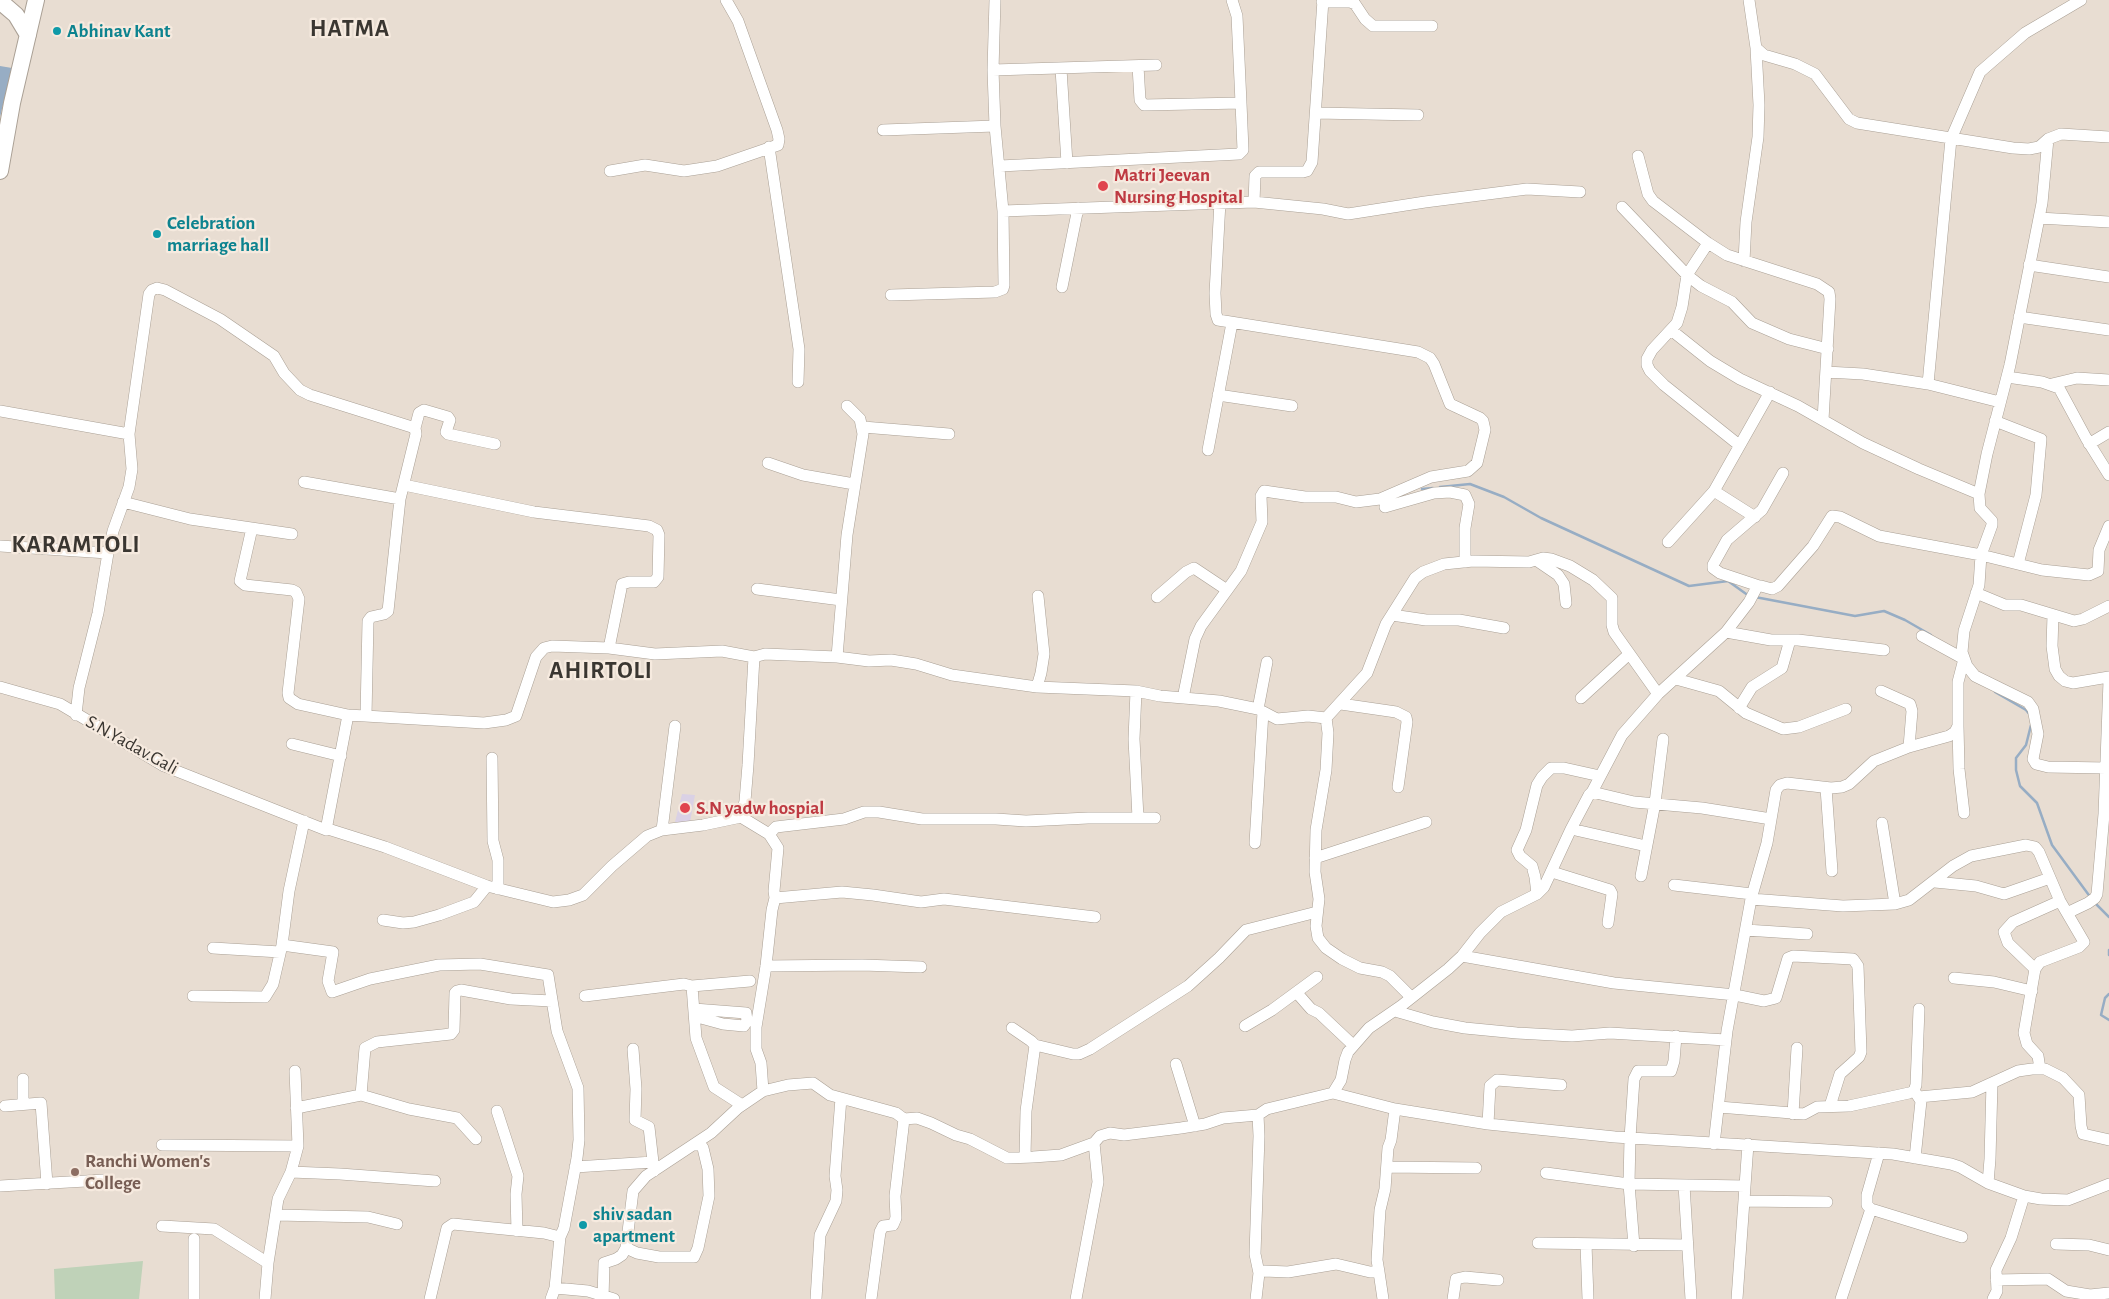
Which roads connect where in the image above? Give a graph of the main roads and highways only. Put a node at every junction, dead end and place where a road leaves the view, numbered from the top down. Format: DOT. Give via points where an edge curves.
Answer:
graph roads {
  1 [pos="19,0"];
  2 [pos="36,0"];
  3 [pos="1,3"];
  4 [pos="28,35"];
  5 [pos="0,170"];
  1 -- 3 [label="main road"];
  2 -- 4 [label="main road"];
  3 -- 4 [label="main road" via="16,15"];
  4 -- 5 [label="main road"];
}
